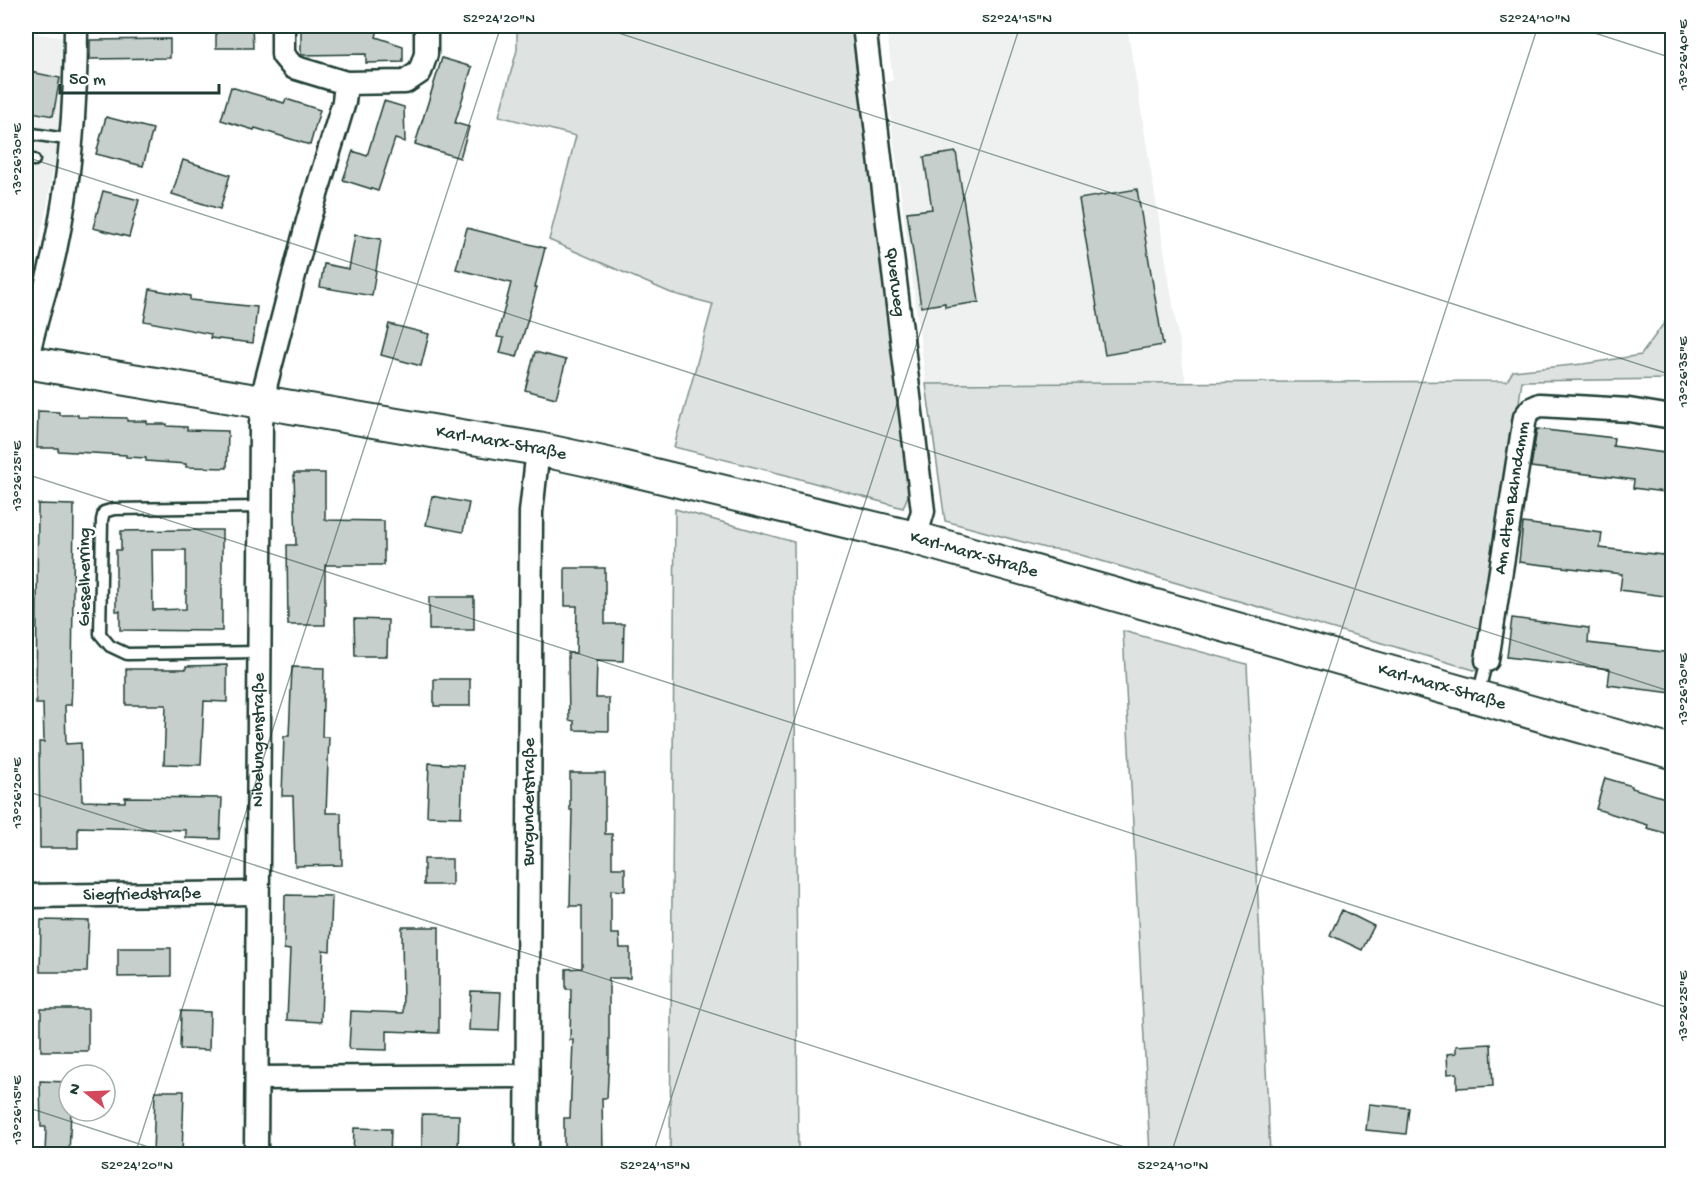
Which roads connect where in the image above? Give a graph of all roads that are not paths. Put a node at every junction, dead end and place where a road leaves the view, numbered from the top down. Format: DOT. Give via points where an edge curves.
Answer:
graph roads {
  1 [pos="76,26"];
  2 [pos="283,26"];
  3 [pos="426,26"];
  4 [pos="864,26"];
  5 [pos="346,83"];
  6 [pos="26,133"];
  7 [pos="72,140"];
  8 [pos="26,364"];
  9 [pos="263,401"];
  10 [pos="1672,417"];
  11 [pos="538,449"];
  12 [pos="260,507"];
  13 [pos="915,538"];
  14 [pos="259,652"];
  15 [pos="1487,660"];
  16 [pos="1477,697"];
  17 [pos="1672,752"];
  18 [pos="257,893"];
  19 [pos="26,896"];
  20 [pos="526,1076"];
  21 [pos="257,1078"];
  22 [pos="256,1155"];
  23 [pos="527,1155"];
  1 -- 7 [label="street"];
  2 -- 5 [label="street" via="283,56 293,68"];
  3 -- 5 [label="street" via="426,54 420,72 405,82"];
  4 -- 13 [label="street, Querweg" via="923,511"];
  5 -- 9 [label="street"];
  6 -- 7 [label="lane"];
  7 -- 8 [label="street" via="56,250"];
  8 -- 9 [label="main road, Karl-Marx-Straße"];
  9 -- 11 [label="main road, Karl-Marx-Straße"];
  9 -- 12 [label="street, Nibelungenstraße"];
  10 -- 15 [label="street, Am alten Bahndamm" via="1629,410 1540,405 1525,417"];
  11 -- 13 [label="main road, Karl-Marx-Straße" via="865,531"];
  11 -- 20 [label="street, Burgunderstraße" via="531,512"];
  12 -- 14 [label="street, Nibelungenstraße"];
  12 -- 14 [label="lane, Gieselherring" via="104,512 100,634 110,646 127,654"];
  13 -- 16 [label="main road, Karl-Marx-Straße"];
  14 -- 18 [label="street, Nibelungenstraße"];
  15 -- 16 [label="lane"];
  16 -- 17 [label="main road, Karl-Marx-Straße"];
  18 -- 19 [label="street, Siegfriedstraße"];
  18 -- 21 [label="street, Nibelungenstraße"];
  20 -- 21 [label="street"];
  20 -- 23 [label="street, Burgunderstraße"];
  21 -- 22 [label="street, Nibelungenstraße"];
}
